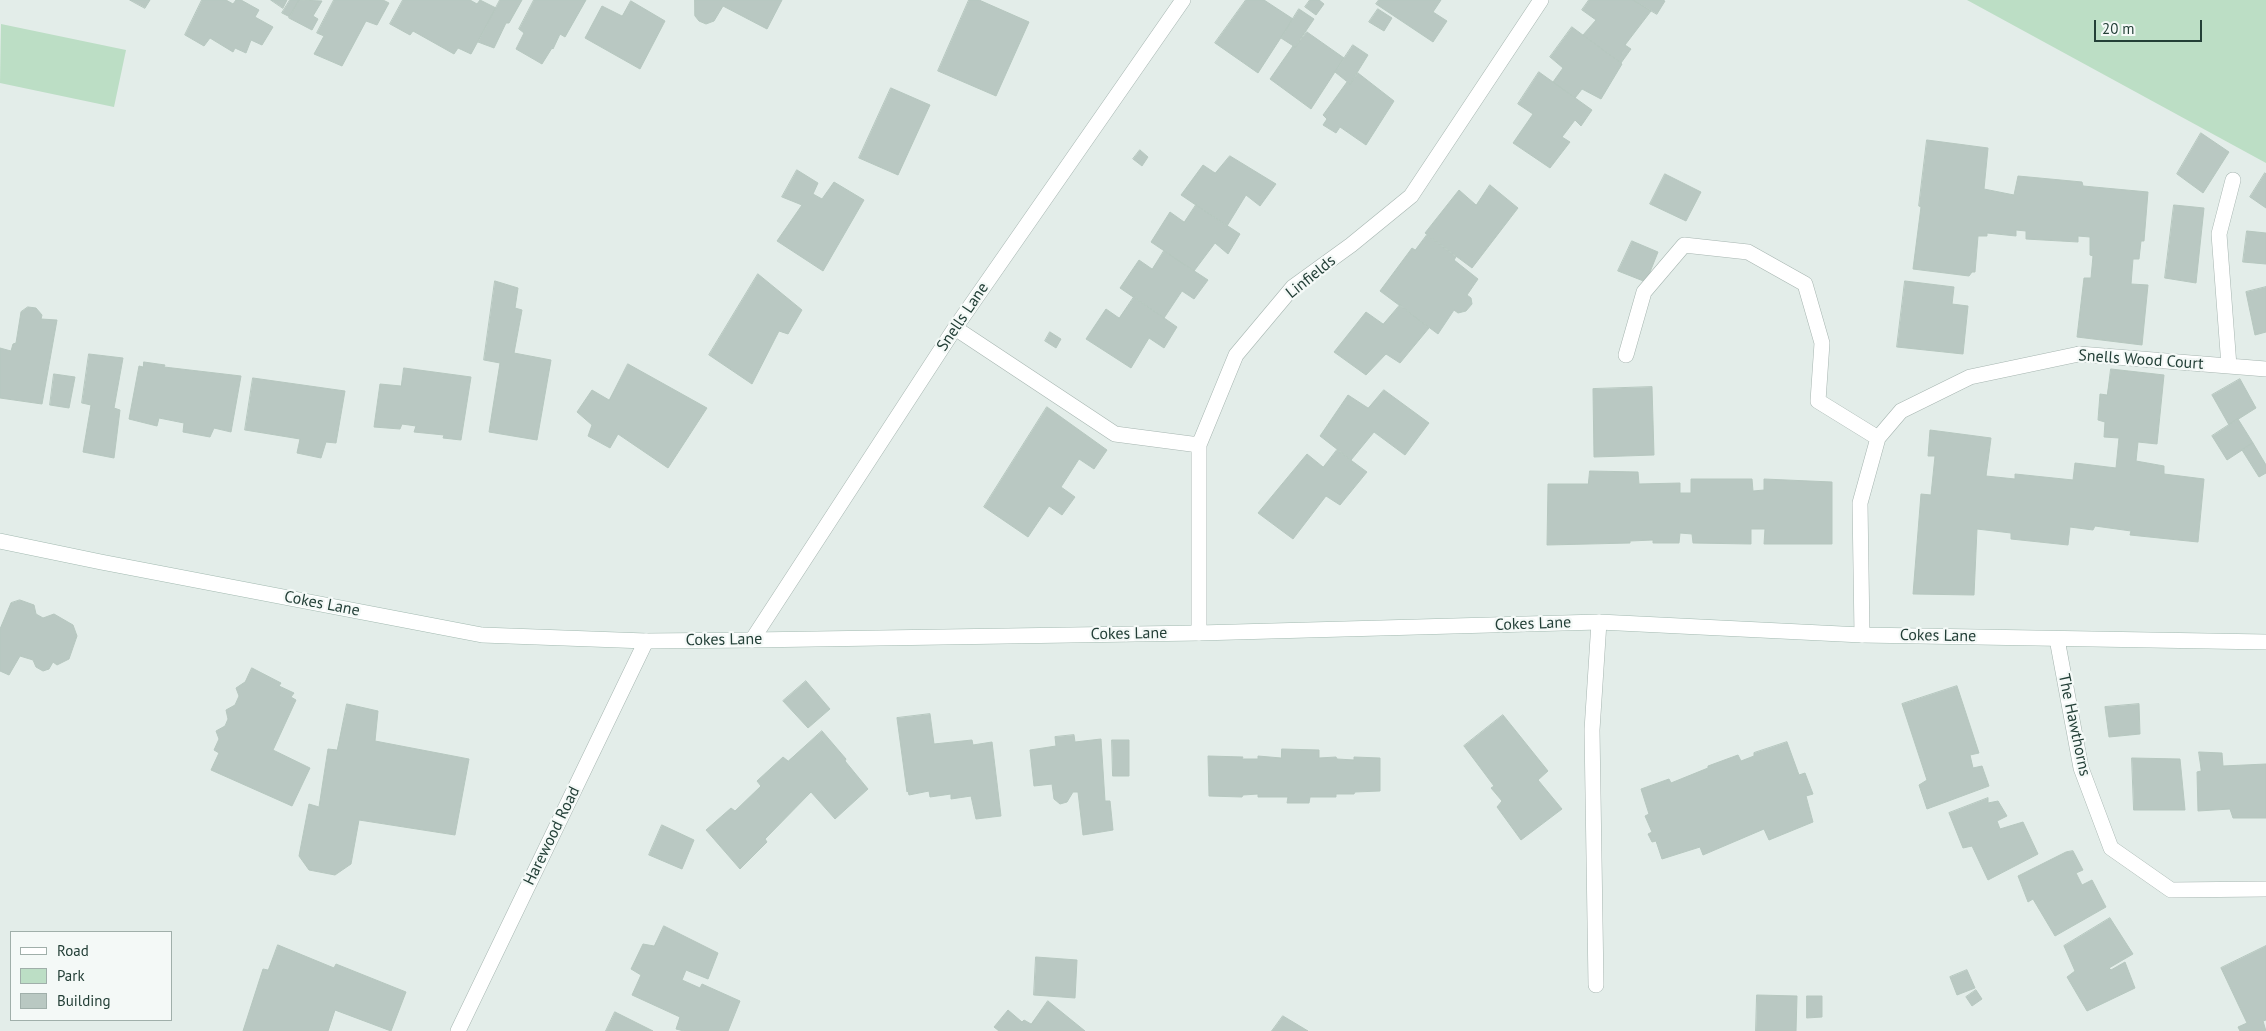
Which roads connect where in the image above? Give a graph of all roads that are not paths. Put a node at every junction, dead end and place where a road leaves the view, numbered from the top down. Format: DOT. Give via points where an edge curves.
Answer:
graph roads {
  1 [pos="1183,0"];
  2 [pos="1541,0"];
  3 [pos="2233,180"];
  4 [pos="955,328"];
  5 [pos="1626,355"];
  6 [pos="2229,366"];
  7 [pos="2266,370"];
  8 [pos="1878,438"];
  9 [pos="1199,445"];
  10 [pos="0,541"];
  11 [pos="1599,622"];
  12 [pos="1199,633"];
  13 [pos="1862,635"];
  14 [pos="2057,639"];
  15 [pos="752,640"];
  16 [pos="646,641"];
  17 [pos="2266,642"];
  18 [pos="2266,889"];
  19 [pos="1596,985"];
  20 [pos="458,1031"];
  1 -- 4 [label="street, Snells Lane"];
  2 -- 9 [label="street, Linfields" via="1411,196 1293,287 1236,355"];
  3 -- 6 [label="street" via="2219,234"];
  4 -- 9 [label="street" via="1115,434"];
  4 -- 15 [label="street, Snells Lane"];
  5 -- 8 [label="street" via="1644,292 1684,245 1748,252 1805,284 1822,343 1818,401"];
  6 -- 7 [label="street, Snells Wood Court"];
  6 -- 8 [label="street, Snells Wood Court" via="2079,354 1970,377 1902,411"];
  8 -- 13 [label="street, Snells Wood Court" via="1860,503"];
  9 -- 12 [label="street, Linfields"];
  10 -- 16 [label="street, Cokes Lane" via="482,635"];
  11 -- 12 [label="street, Cokes Lane"];
  11 -- 13 [label="street, Cokes Lane"];
  11 -- 19 [label="street" via="1592,730"];
  12 -- 15 [label="street, Cokes Lane"];
  13 -- 14 [label="street, Cokes Lane"];
  14 -- 17 [label="street, Cokes Lane"];
  14 -- 18 [label="street, The Hawthorns" via="2081,768 2111,848 2171,890"];
  15 -- 16 [label="street, Cokes Lane"];
  16 -- 20 [label="street, Harewood Road"];
}
